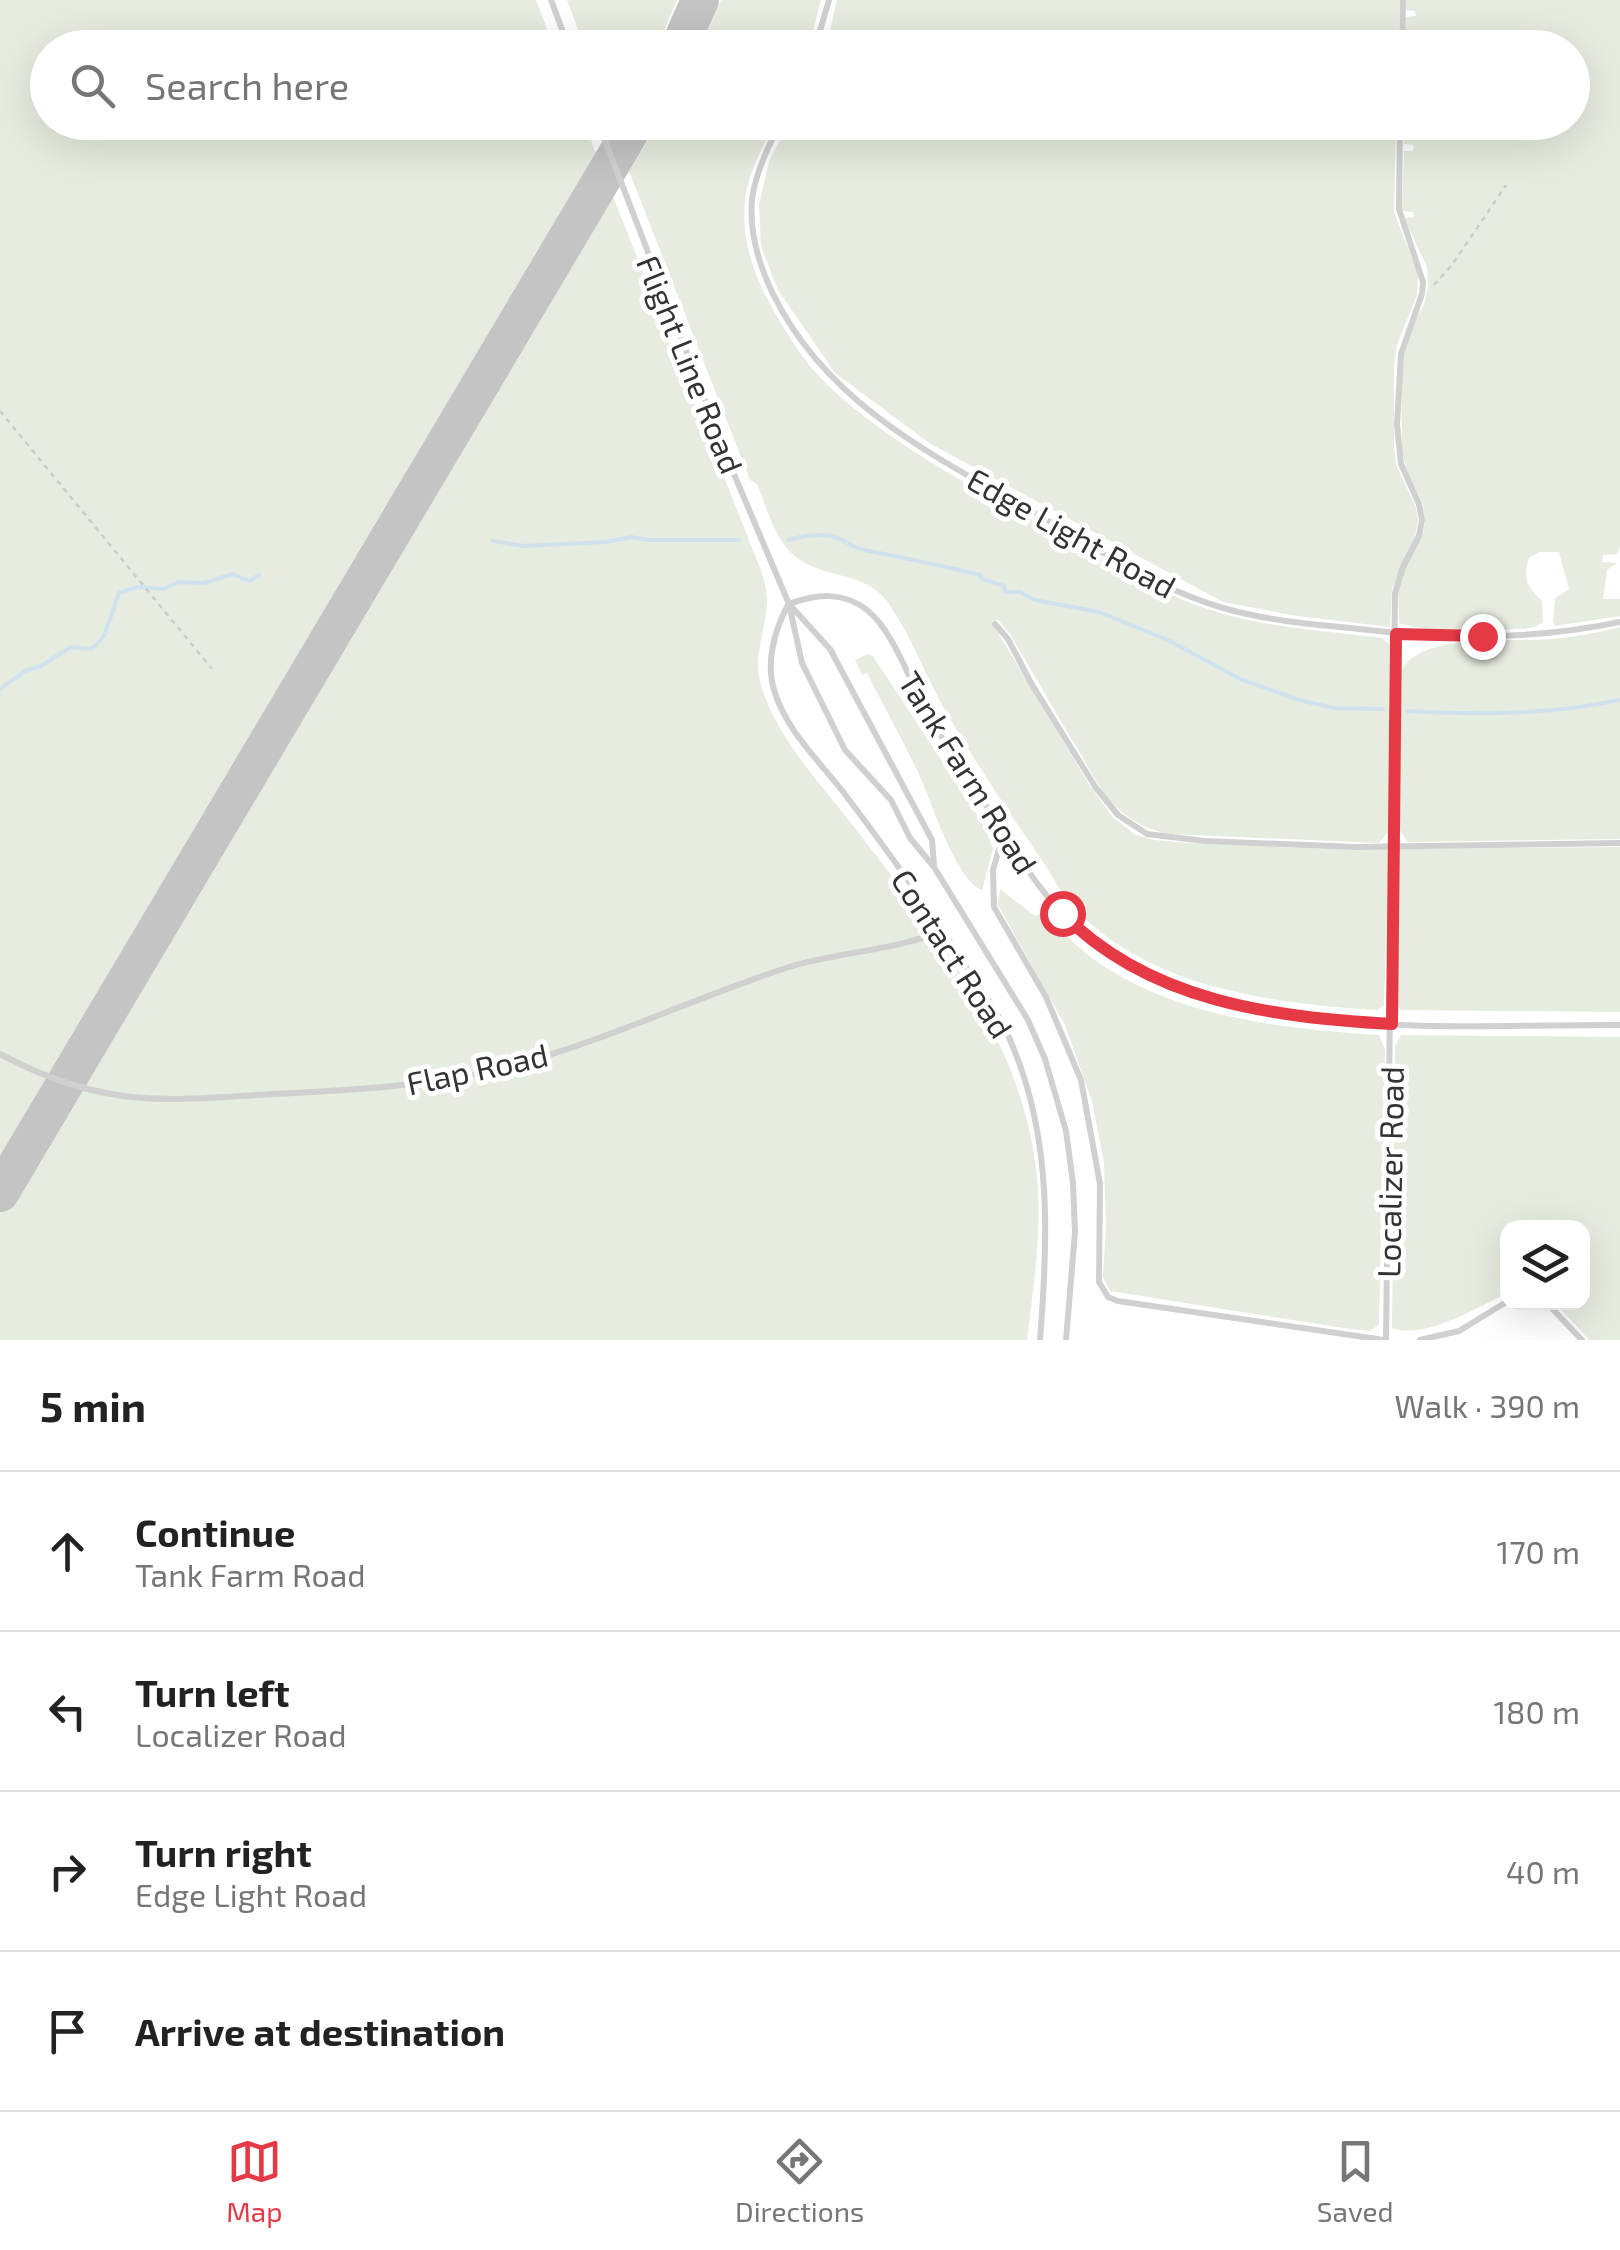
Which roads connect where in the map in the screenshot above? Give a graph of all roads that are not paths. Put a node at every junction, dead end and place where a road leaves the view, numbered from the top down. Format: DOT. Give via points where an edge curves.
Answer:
graph roads {
  1 [pos="551,0"];
  2 [pos="829,0"];
  3 [pos="1403,0"];
  4 [pos="563,30"];
  5 [pos="820,30"];
  6 [pos="1402,30"];
  7 [pos="605,140"];
  8 [pos="774,140"];
  9 [pos="1400,140"];
  10 [pos="788,604"];
  11 [pos="1620,622"];
  12 [pos="995,624"];
  13 [pos="1396,634"];
  14 [pos="1004,834"];
  15 [pos="1620,843"];
  16 [pos="1394,845"];
  17 [pos="934,867"];
  18 [pos="943,930"];
  19 [pos="1392,1024"];
  20 [pos="1620,1025"];
  21 [pos="0,1054"];
  22 [pos="1500,1306"];
  23 [pos="1554,1310"];
  24 [pos="1040,1340"];
  25 [pos="1066,1340"];
  26 [pos="1385,1340"];
  27 [pos="1420,1340"];
  28 [pos="1582,1340"];
  1 -- 4 [label="lane"];
  2 -- 5 [label="lane"];
  3 -- 6 [label="lane"];
  7 -- 10 [label="lane, Flight Line Road"];
  8 -- 13 [label="lane, Edge Light Road" via="754,188 757,256 795,334 840,388 952,466 1192,597 1277,620"];
  9 -- 13 [label="lane, Localizer Road" via="1399,208 1423,282 1404,337 1397,424 1401,464 1422,520 1399,576"];
  10 -- 14 [label="lane, Tank Farm Road" via="839,596 873,615"];
  10 -- 17 [label="lane, Flight Line Road" via="830,649 932,840"];
  10 -- 17 [label="lane, Flight Line Road" via="802,663 845,750 891,800"];
  10 -- 18 [label="lane, Contact Road" via="771,660 778,702"];
  11 -- 13 [label="lane, Edge Light Road" via="1532,636"];
  12 -- 16 [label="lane" via="1083,769 1137,830 1204,841"];
  13 -- 16 [label="lane, Localizer Road"];
  14 -- 19 [label="lane, Tank Farm Road" via="1078,930 1147,976 1266,1011"];
  14 -- 26 [label="lane" via="994,870 994,907 1046,997 1080,1080 1100,1184 1103,1290 1118,1301"];
  15 -- 16 [label="lane"];
  16 -- 19 [label="lane, Localizer Road"];
  17 -- 25 [label="lane, Flight Line Road" via="1028,1020 1056,1090 1075,1210"];
  18 -- 21 [label="lane, Flap Road" via="784,968 513,1066 426,1082 302,1094 124,1096 56,1081"];
  18 -- 24 [label="lane, Contact Road" via="1011,1040 1032,1104 1046,1206"];
  19 -- 20 [label="lane, Tank Farm Road"];
  19 -- 26 [label="lane, Localizer Road"];
  22 -- 27 [label="lane" via="1458,1331"];
  23 -- 28 [label="lane"];
}
